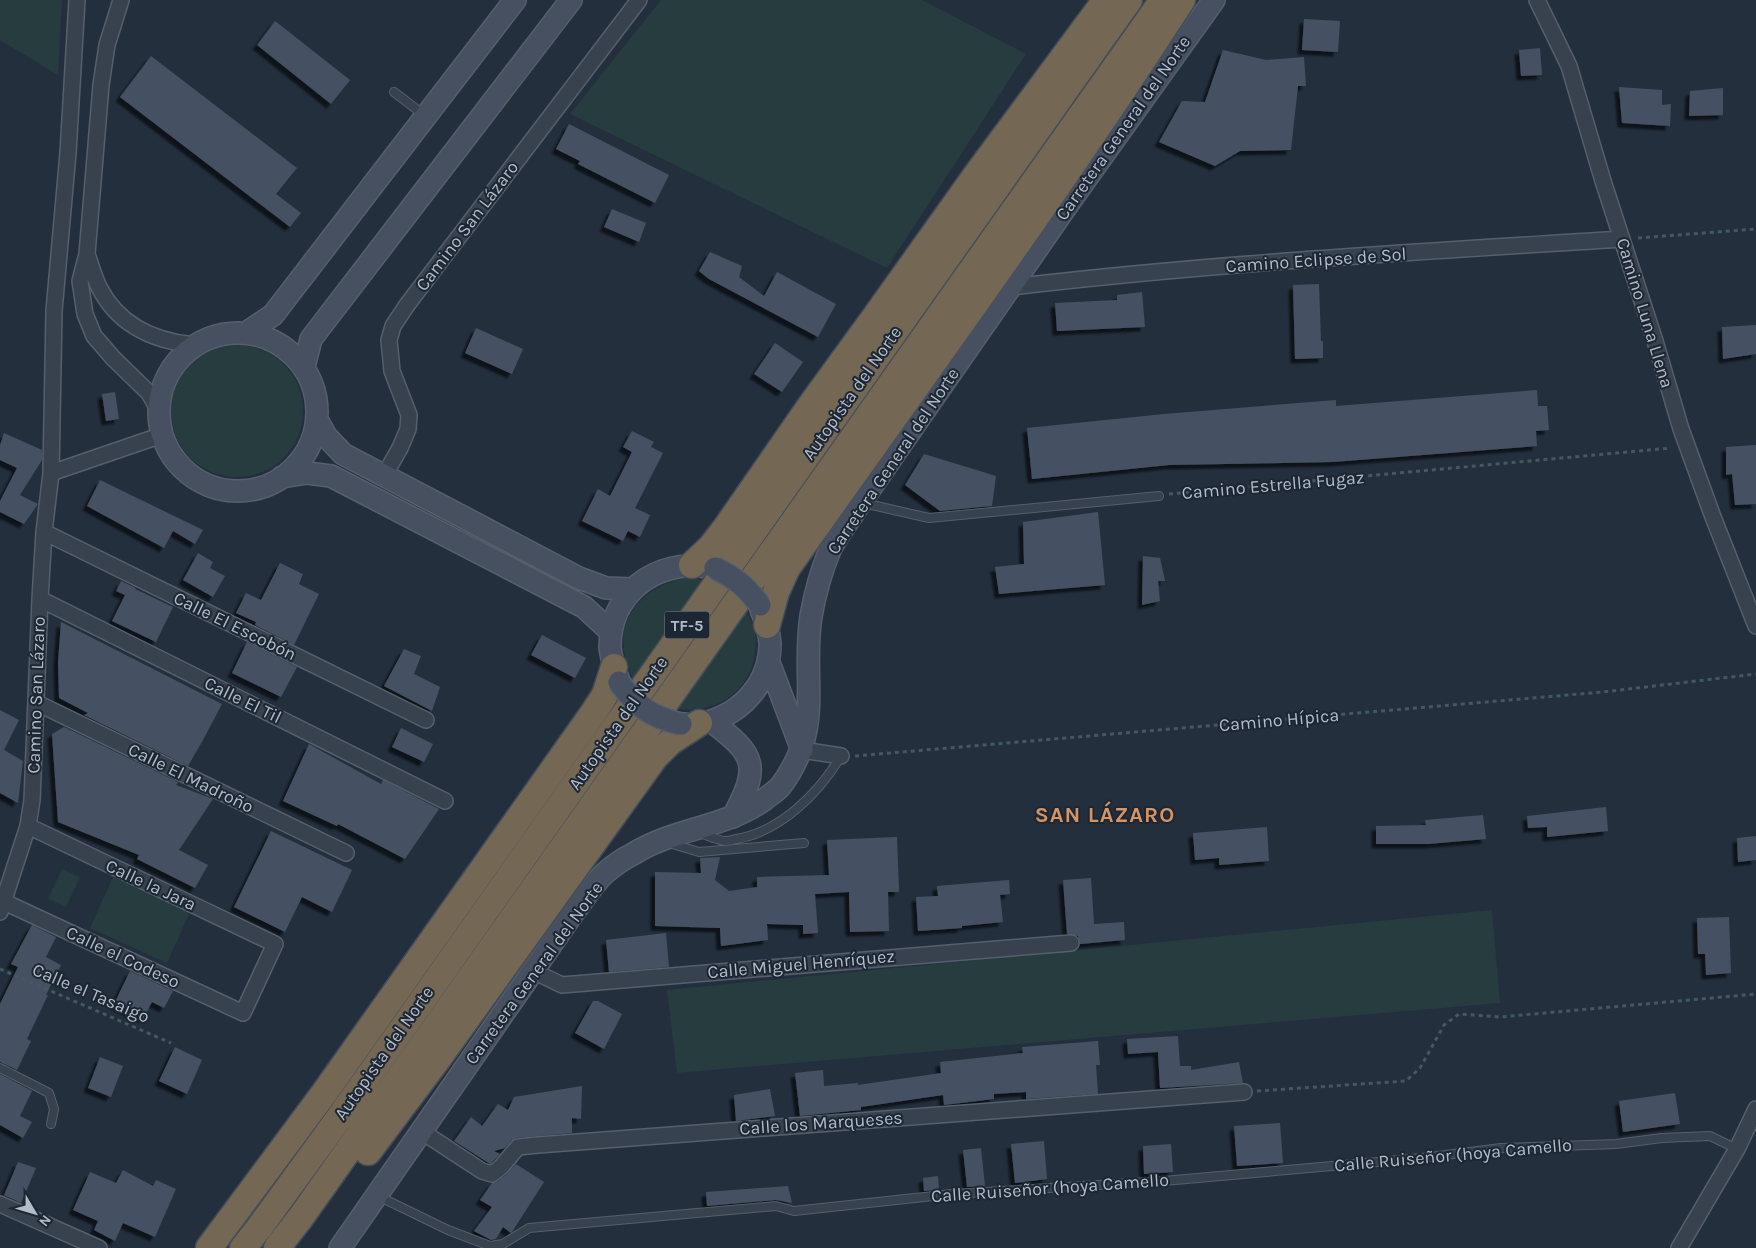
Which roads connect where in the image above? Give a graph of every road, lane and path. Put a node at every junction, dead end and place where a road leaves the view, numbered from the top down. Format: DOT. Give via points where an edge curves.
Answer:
graph roads {
  1 [pos="77,0"];
  2 [pos="121,0"];
  3 [pos="515,0"];
  4 [pos="571,0"];
  5 [pos="639,0"];
  6 [pos="1106,0"];
  7 [pos="1130,0"];
  8 [pos="1163,0"];
  9 [pos="1182,0"];
  10 [pos="1214,0"];
  11 [pos="1538,0"];
  12 [pos="394,92"];
  13 [pos="426,116"];
  14 [pos="1756,229"];
  15 [pos="1622,239"];
  16 [pos="87,254"];
  17 [pos="1011,287"];
  18 [pos="246,333"];
  19 [pos="194,345"];
  20 [pos="304,367"];
  21 [pos="158,409"];
  22 [pos="317,420"];
  23 [pos="162,435"];
  24 [pos="1687,446"];
  25 [pos="52,473"];
  26 [pos="384,476"];
  27 [pos="282,477"];
  28 [pos="1159,496"];
  29 [pos="861,502"];
  30 [pos="44,532"];
  31 [pos="703,566"];
  32 [pos="633,589"];
  33 [pos="40,600"];
  34 [pos="763,615"];
  35 [pos="1756,626"];
  36 [pos="612,632"];
  37 [pos="768,660"];
  38 [pos="616,674"];
  39 [pos="1756,674"];
  40 [pos="37,703"];
  41 [pos="426,720"];
  42 [pos="697,723"];
  43 [pos="802,750"];
  44 [pos="841,756"];
  45 [pos="445,801"];
  46 [pos="733,817"];
  47 [pos="28,826"];
  48 [pos="692,831"];
  49 [pos="660,841"];
  50 [pos="804,843"];
  51 [pos="346,853"];
  52 [pos="1,904"];
  53 [pos="1071,942"];
  54 [pos="0,969"];
  55 [pos="533,971"];
  56 [pos="1756,994"];
  57 [pos="243,1013"];
  58 [pos="170,1043"];
  59 [pos="0,1068"];
  60 [pos="1244,1092"];
  61 [pos="1756,1109"];
  62 [pos="50,1124"];
  63 [pos="421,1132"];
  64 [pos="1736,1149"];
  65 [pos="376,1195"];
  66 [pos="0,1204"];
  67 [pos="98,1248"];
  68 [pos="209,1248"];
  69 [pos="242,1248"];
  70 [pos="277,1248"];
  71 [pos="294,1248"];
  72 [pos="340,1248"];
  73 [pos="1679,1248"];
  1 -- 25 [label="street, Camino San Lázaro" via="54,311"];
  2 -- 16 [label="street" via="107,45 101,85"];
  3 -- 13 [label="main road"];
  4 -- 20 [label="main road" via="311,339"];
  5 -- 26 [label="street, Camino San Lázaro" via="393,326 389,340 392,371 409,415 408,429"];
  6 -- 31 [label="highway" via="811,405 711,547"];
  7 -- 69 [label="highway, Autopista del Norte / TF-5" via="342,1114"];
  8 -- 70 [label="highway, Autopista del Norte / TF-5"];
  9 -- 34 [label="highway" via="1099,126 787,568"];
  10 -- 17 [label="main road, Carretera General del Norte"];
  11 -- 15 [label="street, Camino Luna Llena" via="1569,66"];
  12 -- 13 [label="lane"];
  13 -- 18 [label="main road" via="273,316"];
  14 -- 15 [label="path"];
  15 -- 17 [label="street, Camino Eclipse de Sol" via="1312,259"];
  15 -- 24 [label="street, Camino Luna Llena"];
  16 -- 19 [label="street" via="99,287 115,310 139,330 154,337"];
  16 -- 21 [label="street" via="80,281 85,314 94,336 149,393"];
  17 -- 29 [label="main road, Carretera General del Norte"];
  18 -- 19 [label="main road" via="210,337"];
  18 -- 20 [label="main road" via="263,336 279,344"];
  19 -- 21 [label="main road" via="176,362 163,384"];
  20 -- 22 [label="main road" via="312,383"];
  21 -- 23 [label="main road"];
  22 -- 26 [label="main road" via="342,454"];
  22 -- 27 [label="main road" via="306,452"];
  23 -- 25 [label="street"];
  23 -- 27 [label="main road" via="170,454 201,482 221,489 242,491 263,487"];
  24 -- 28 [label="path, Camino Estrella Fugaz"];
  24 -- 35 [label="street, Camino Luna Llena"];
  25 -- 30 [label="street, Camino San Lázaro"];
  26 -- 32 [label="main road" via="579,578 606,588"];
  27 -- 36 [label="main road" via="307,473 331,476 584,607"];
  28 -- 29 [label="lane, Camino Estrella Fugaz" via="929,518"];
  29 -- 43 [label="main road, Carretera General del Norte" via="831,549 820,576 808,641 808,726"];
  30 -- 33 [label="street, Camino San Lázaro"];
  30 -- 41 [label="street, Calle El Escobón"];
  31 -- 32 [label="main road" via="666,568 648,576"];
  31 -- 34 [label="main road, bridge" via="733,577 746,587"];
  32 -- 36 [label="main road" via="618,610"];
  33 -- 40 [label="street, Camino San Lázaro"];
  33 -- 45 [label="street, Calle El Til"];
  34 -- 37 [label="main road" via="770,644"];
  36 -- 38 [label="main road" via="610,648"];
  37 -- 42 [label="main road" via="752,695 737,709"];
  37 -- 43 [label="main road"];
  38 -- 42 [label="main road, bridge" via="629,696 649,713 664,720"];
  38 -- 68 [label="highway" via="594,712 325,1092"];
  39 -- 44 [label="path, Camino Hípica" via="1603,692"];
  40 -- 47 [label="street, Camino San Lázaro"];
  40 -- 51 [label="street, Calle El Madroño"];
  42 -- 46 [label="main road" via="734,738 747,753 751,771 746,794"];
  42 -- 71 [label="highway" via="655,757 437,1060"];
  43 -- 44 [label="street"];
  43 -- 46 [label="main road, Carretera General del Norte" via="778,788"];
  44 -- 48 [label="lane" via="830,774 778,824 751,837 725,841"];
  46 -- 48 [label="main road, Carretera General del Norte"];
  47 -- 52 [label="street, Camino San Lázaro"];
  47 -- 57 [label="street, Calle la Jara" via="275,944"];
  48 -- 49 [label="main road, Carretera General del Norte"];
  49 -- 50 [label="lane" via="699,852"];
  49 -- 55 [label="main road, Carretera General del Norte" via="634,853 604,874"];
  52 -- 57 [label="street, Calle el Codeso"];
  53 -- 55 [label="street, Calle Miguel Henríquez" via="562,984"];
  54 -- 58 [label="path, Calle el Tasaigo"];
  55 -- 63 [label="main road, Carretera General del Norte"];
  56 -- 60 [label="path" via="1500,1018 1458,1014 1444,1025 1420,1068 1406,1081"];
  59 -- 62 [label="lane" via="49,1093 54,1109"];
  60 -- 63 [label="street, Calle los Marqueses" via="518,1147 492,1174"];
  61 -- 64 [label="street"];
  63 -- 65 [label="main road, Carretera General del Norte"];
  64 -- 65 [label="lane, Calle Ruiseñor (hoya Camello" via="1710,1136 1616,1144 1500,1148 1164,1181 952,1194 794,1211 776,1206 529,1228 503,1244 490,1246 448,1230"];
  64 -- 73 [label="street"];
  65 -- 72 [label="main road, Carretera General del Norte"];
  66 -- 67 [label="street"];
}
